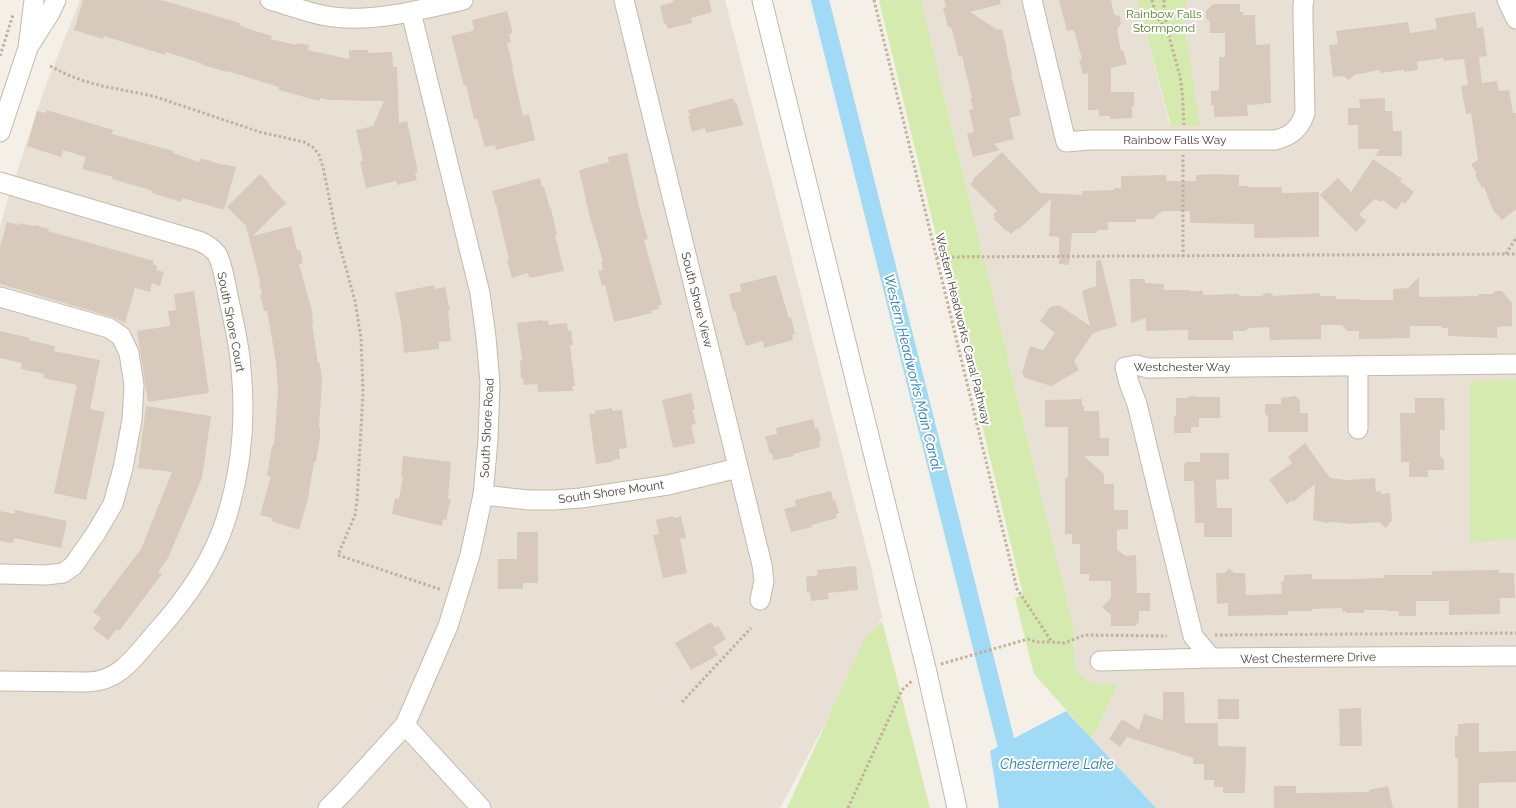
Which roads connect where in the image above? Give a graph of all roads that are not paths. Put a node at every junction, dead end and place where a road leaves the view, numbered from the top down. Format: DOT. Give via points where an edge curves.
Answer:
graph roads {
  1 [pos="34,0"];
  2 [pos="56,0"];
  3 [pos="270,0"];
  4 [pos="463,0"];
  5 [pos="624,0"];
  6 [pos="762,0"];
  7 [pos="1032,0"];
  8 [pos="1304,0"];
  9 [pos="1507,0"];
  10 [pos="411,12"];
  11 [pos="1516,19"];
  12 [pos="28,48"];
  13 [pos="0,132"];
  14 [pos="0,182"];
  15 [pos="0,297"];
  16 [pos="1516,364"];
  17 [pos="1358,366"];
  18 [pos="1358,429"];
  19 [pos="738,468"];
  20 [pos="483,494"];
  21 [pos="0,574"];
  22 [pos="760,600"];
  23 [pos="1516,656"];
  24 [pos="1211,658"];
  25 [pos="1100,661"];
  26 [pos="0,681"];
  27 [pos="405,726"];
  28 [pos="328,808"];
  29 [pos="481,808"];
  30 [pos="958,808"];
  1 -- 12 [label="street"];
  2 -- 12 [label="street"];
  3 -- 10 [label="street" via="344,18"];
  4 -- 10 [label="street"];
  5 -- 19 [label="street, South Shore View"];
  6 -- 30 [label="street"];
  7 -- 8 [label="street, Rainbow Falls Way" via="1066,142 1276,140 1289,135 1301,124 1305,113"];
  9 -- 11 [label="street"];
  10 -- 20 [label="street, South Shore Road" via="480,294 490,383"];
  12 -- 13 [label="street"];
  14 -- 26 [label="street, South Shore Court" via="199,240 210,246 222,267 237,339 243,396 241,450 225,523 209,558 173,614 131,661 107,679 98,682"];
  15 -- 21 [label="street" via="109,328 121,336 129,352 134,385 132,420 113,504 73,566 63,573 46,575"];
  16 -- 17 [label="street, Westchester Way"];
  17 -- 18 [label="street"];
  17 -- 24 [label="street, Westchester Way" via="1148,368 1136,365 1124,368 1138,404 1193,636"];
  19 -- 20 [label="street, South Shore Mount" via="668,485 581,498 528,500"];
  19 -- 22 [label="street, South Shore View" via="762,565 764,581"];
  20 -- 27 [label="street, South Shore Road" via="470,555 448,626"];
  23 -- 24 [label="street, West Chestermere Drive"];
  24 -- 25 [label="street, West Chestermere Drive"];
  27 -- 28 [label="street, South Shore Road"];
  27 -- 29 [label="street"];
}
